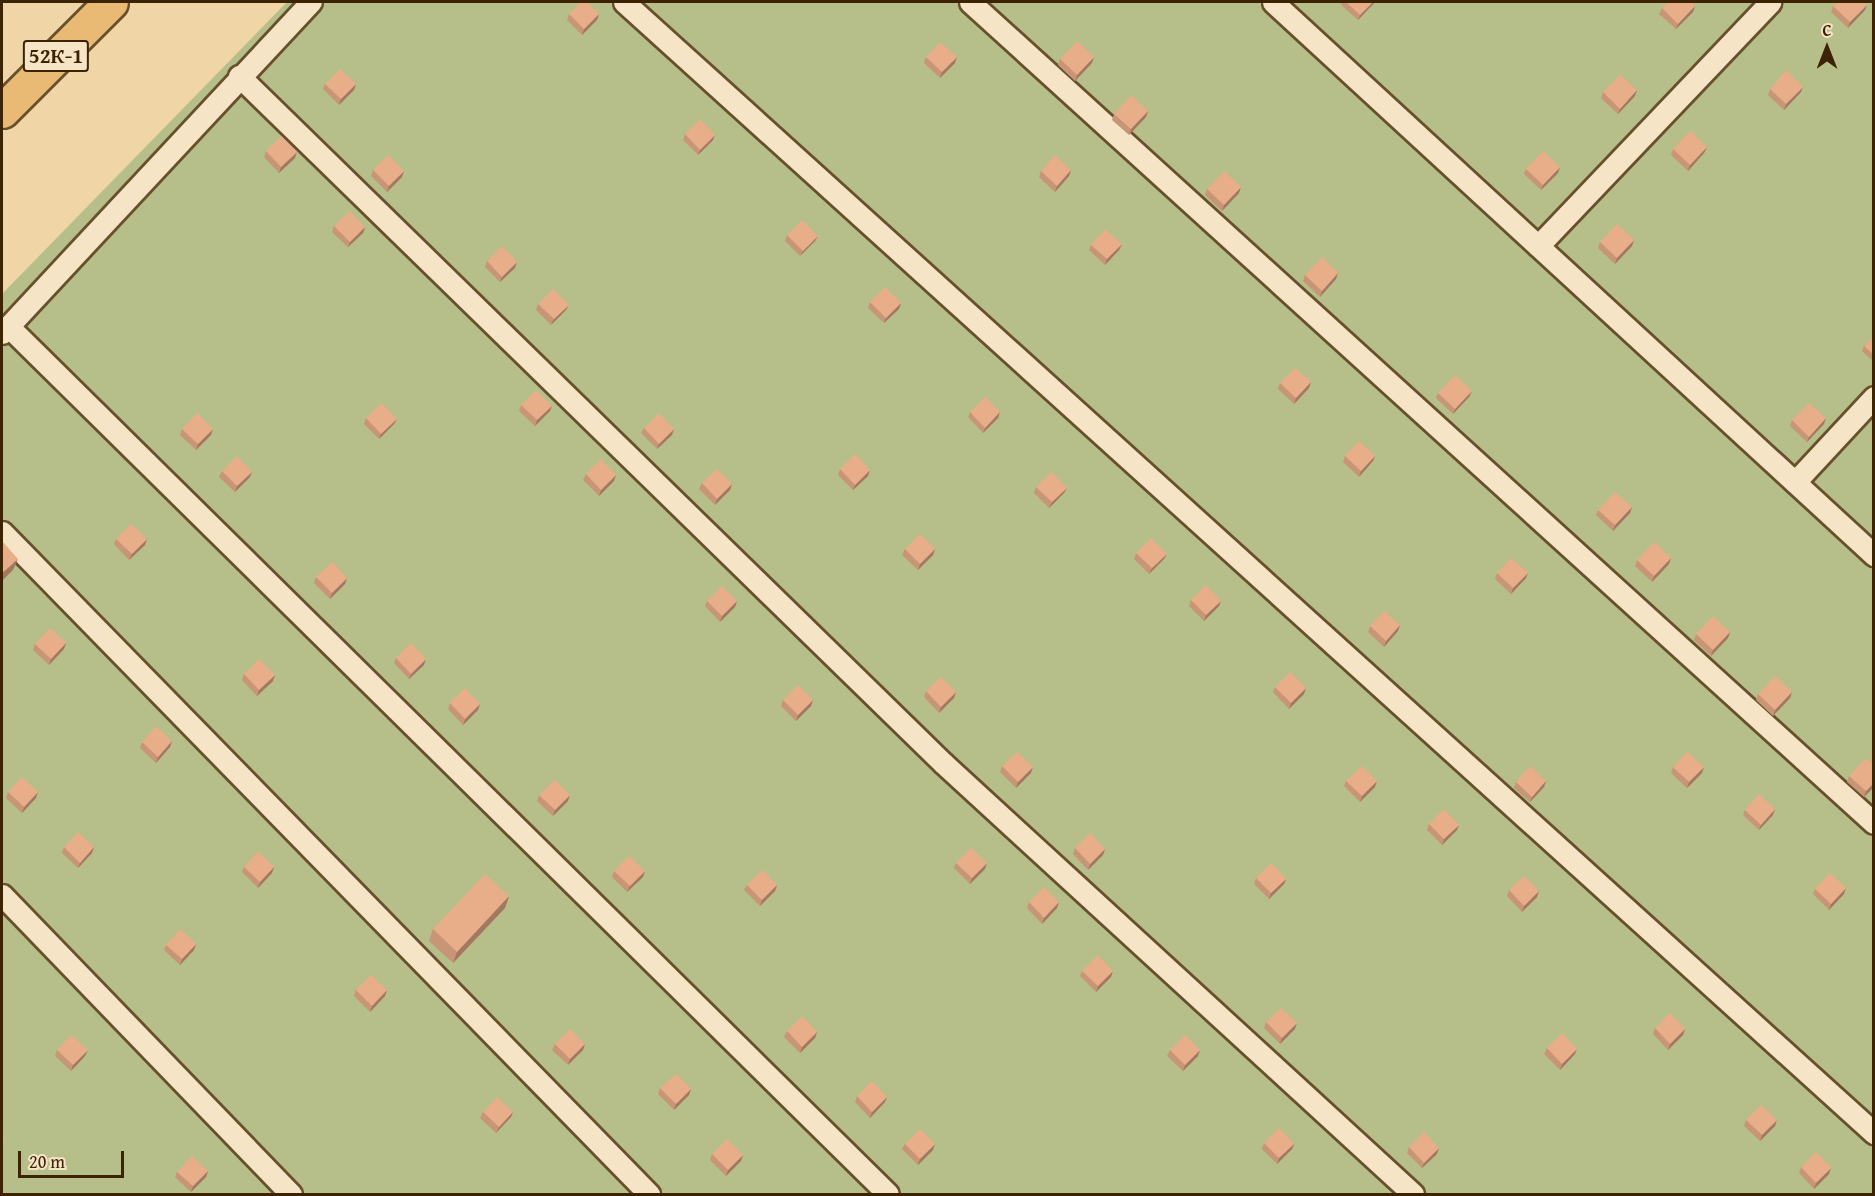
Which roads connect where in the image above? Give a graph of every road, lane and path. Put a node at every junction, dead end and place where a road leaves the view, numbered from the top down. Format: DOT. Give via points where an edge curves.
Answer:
graph roads {
  1 [pos="111,2"];
  2 [pos="311,2"];
  3 [pos="624,2"];
  4 [pos="970,2"];
  5 [pos="1273,2"];
  6 [pos="1770,2"];
  7 [pos="239,76"];
  8 [pos="2,111"];
  9 [pos="1538,246"];
  10 [pos="5,329"];
  11 [pos="1874,397"];
  12 [pos="1794,482"];
  13 [pos="2,532"];
  14 [pos="1874,555"];
  15 [pos="1874,823"];
  16 [pos="2,895"];
  17 [pos="1874,1133"];
  18 [pos="291,1194"];
  19 [pos="649,1194"];
  20 [pos="888,1194"];
  21 [pos="1413,1194"];
  1 -- 8 [label="main road, 52К-1"];
  2 -- 7 [label="lane"];
  3 -- 17 [label="lane"];
  4 -- 15 [label="lane"];
  5 -- 9 [label="lane"];
  6 -- 9 [label="lane"];
  7 -- 10 [label="lane"];
  7 -- 21 [label="lane" via="943,763"];
  9 -- 12 [label="lane"];
  10 -- 20 [label="lane"];
  11 -- 12 [label="lane"];
  12 -- 14 [label="lane"];
  13 -- 19 [label="lane"];
  16 -- 18 [label="lane"];
}
